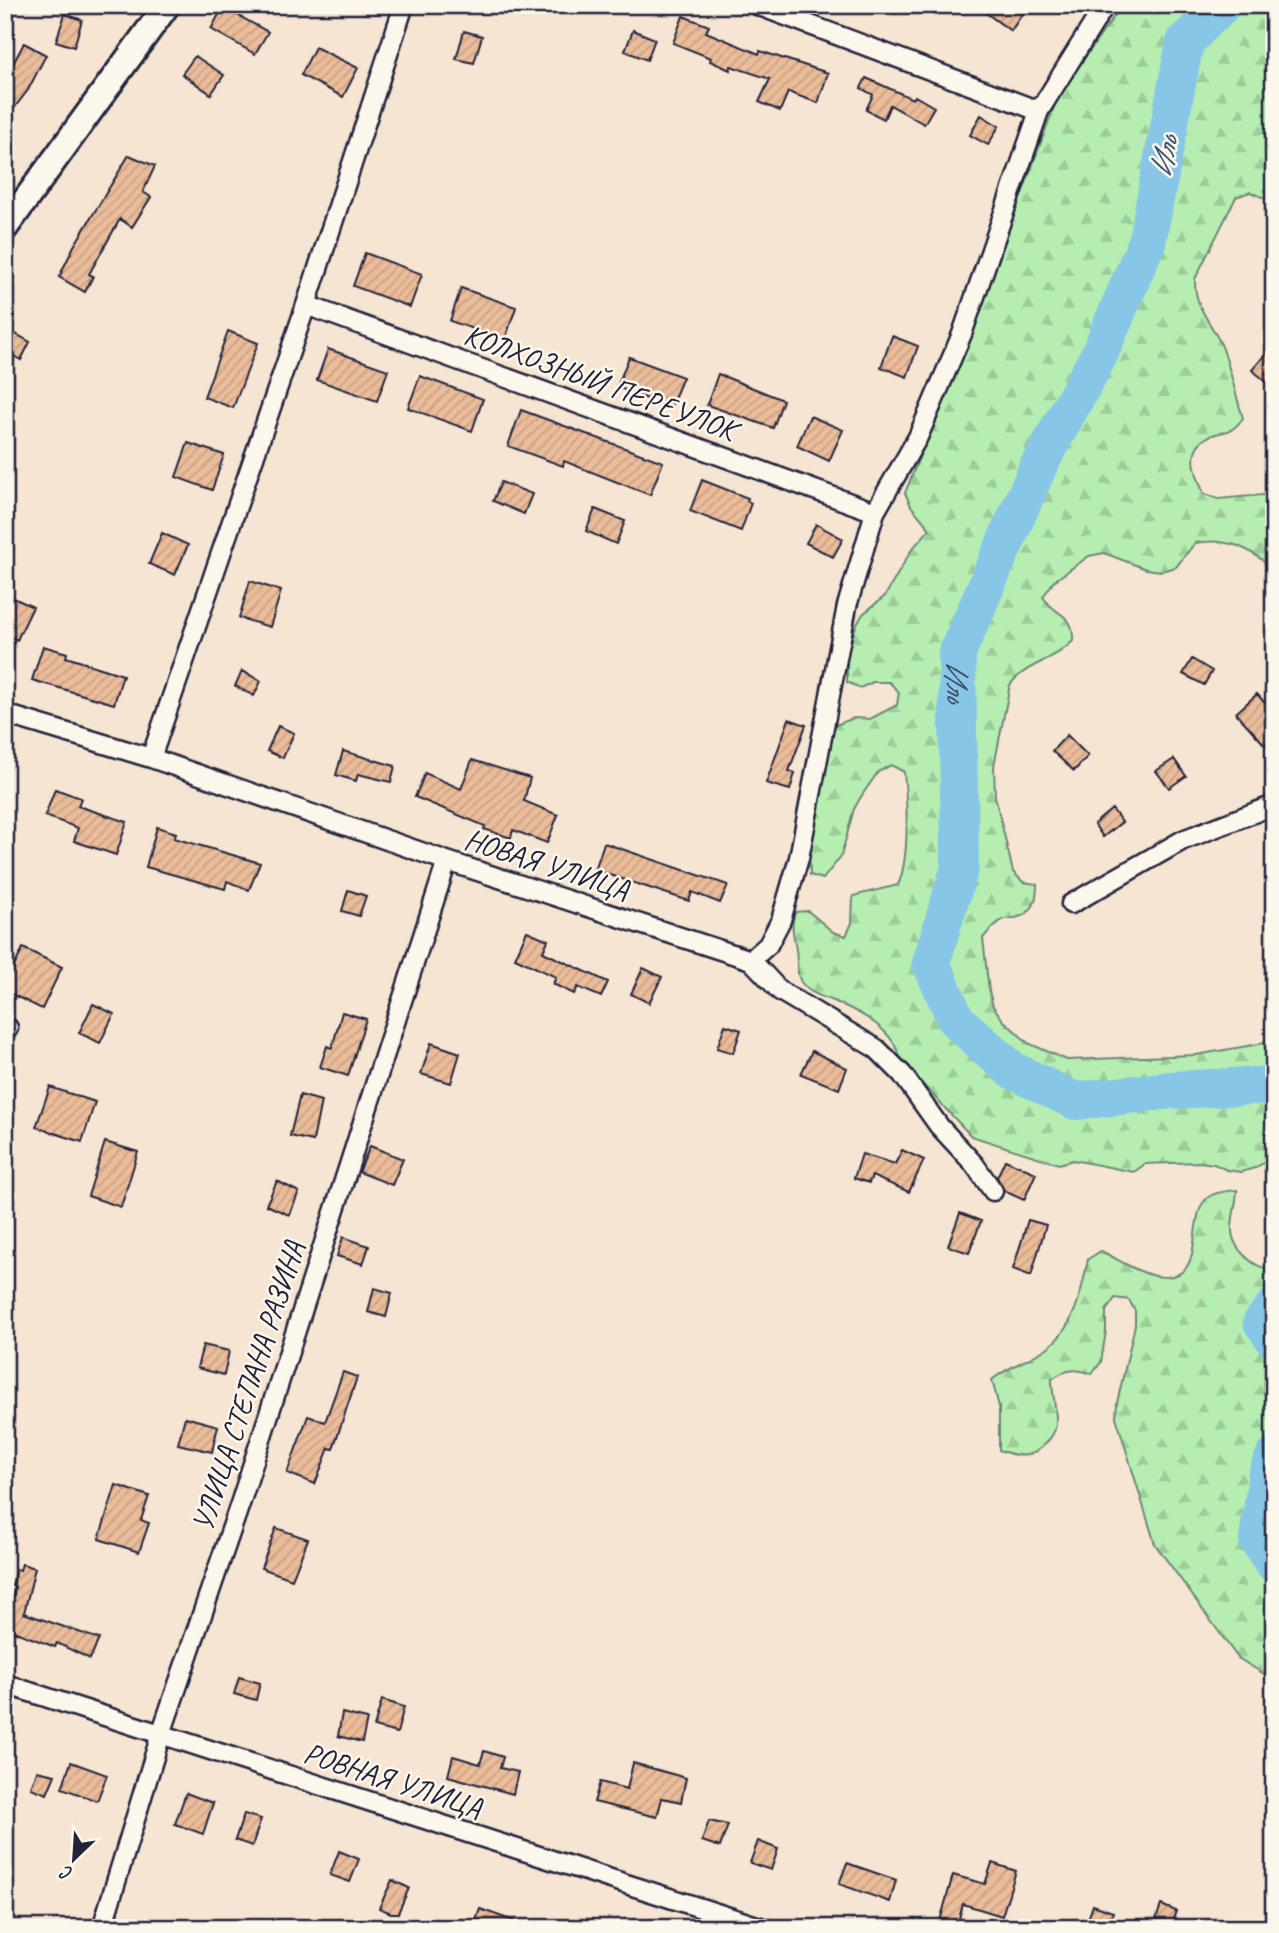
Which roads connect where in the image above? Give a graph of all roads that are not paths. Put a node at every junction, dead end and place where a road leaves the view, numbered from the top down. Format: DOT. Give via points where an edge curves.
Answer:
graph roads {
  1 [pos="167,5"];
  2 [pos="404,5"];
  3 [pos="757,5"];
  4 [pos="1105,5"];
  5 [pos="1039,111"];
  6 [pos="5,228"];
  7 [pos="306,305"];
  8 [pos="875,512"];
  9 [pos="5,713"];
  10 [pos="151,758"];
  11 [pos="1274,804"];
  12 [pos="447,862"];
  13 [pos="1071,904"];
  14 [pos="751,960"];
  15 [pos="993,1191"];
  16 [pos="5,1684"];
  17 [pos="161,1734"];
  18 [pos="102,1928"];
  19 [pos="763,1928"];
  1 -- 6 [label="street"];
  2 -- 7 [label="street"];
  3 -- 5 [label="street"];
  4 -- 5 [label="street"];
  5 -- 8 [label="street" via="962,334 918,437"];
  7 -- 8 [label="street, КОЛХОЗНЫЙ ПЕРЕУЛОК"];
  7 -- 10 [label="street"];
  8 -- 14 [label="street" via="847,606 799,858 780,920 768,945"];
  9 -- 10 [label="street, НОВАЯ УЛИЦА"];
  10 -- 12 [label="street, НОВАЯ УЛИЦА"];
  11 -- 13 [label="street" via="1183,840"];
  12 -- 14 [label="street, НОВАЯ УЛИЦА"];
  12 -- 17 [label="street, УЛИЦА СТЕПАНА РАЗИНА"];
  14 -- 15 [label="street, НОВАЯ УЛИЦА" via="780,991 877,1049 902,1074"];
  16 -- 17 [label="street, РОВНАЯ УЛИЦА"];
  17 -- 18 [label="street, УЛИЦА СТЕПАНА РАЗИНА"];
  17 -- 19 [label="street, РОВНАЯ УЛИЦА"];
}
